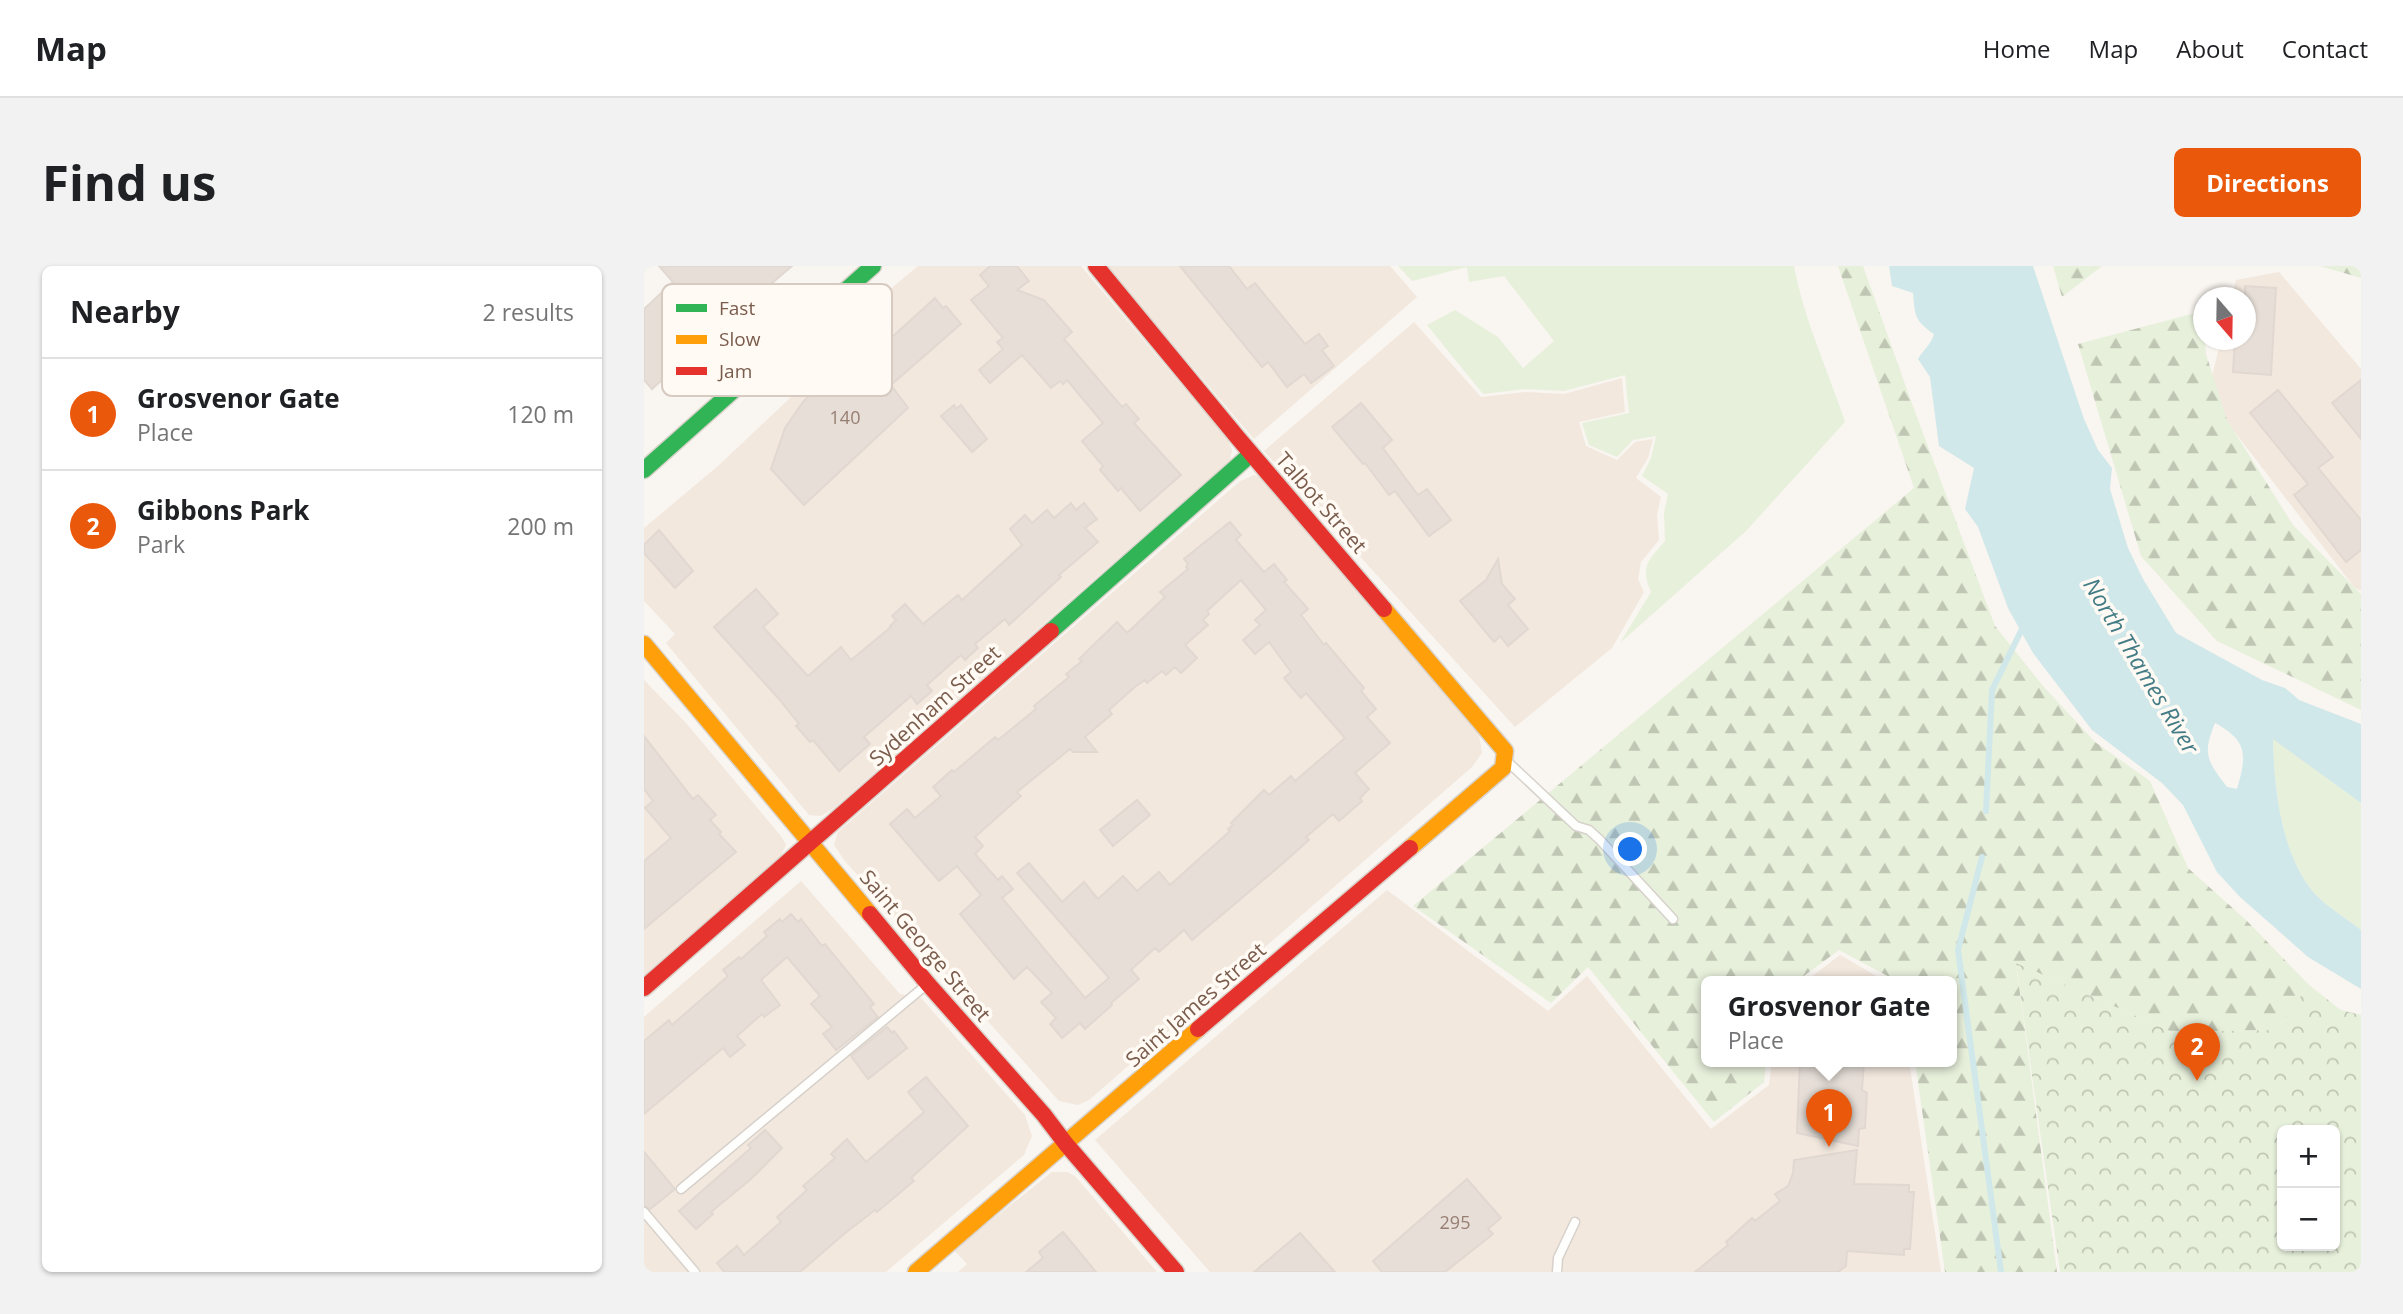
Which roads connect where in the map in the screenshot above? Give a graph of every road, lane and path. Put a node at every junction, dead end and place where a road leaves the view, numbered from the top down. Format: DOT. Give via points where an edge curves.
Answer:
graph roads {
  1 [pos="873,266"];
  2 [pos="1096,266"];
  3 [pos="853,284"];
  4 [pos="727,396"];
  5 [pos="1251,454"];
  6 [pos="644,470"];
  7 [pos="644,644"];
  8 [pos="1503,763"];
  9 [pos="812,843"];
  10 [pos="1673,919"];
  11 [pos="928,984"];
  12 [pos="644,988"];
  13 [pos="1066,1144"];
  14 [pos="681,1189"];
  15 [pos="644,1212"];
  16 [pos="1575,1222"];
  17 [pos="695,1272"];
  18 [pos="916,1272"];
  19 [pos="1176,1272"];
  20 [pos="1557,1272"];
  1 -- 3 [label="street"];
  2 -- 5 [label="street, Talbot Street"];
  4 -- 6 [label="street"];
  5 -- 8 [label="street, Talbot Street" via="1505,751"];
  5 -- 9 [label="street, Sydenham Street"];
  7 -- 9 [label="street, Saint George Street"];
  8 -- 10 [label="lane" via="1568,820 1600,840"];
  8 -- 13 [label="street, Saint James Street"];
  9 -- 11 [label="street, Saint George Street"];
  9 -- 12 [label="street, Sydenham Street"];
  11 -- 13 [label="street, Saint George Street"];
  11 -- 14 [label="lane"];
  13 -- 18 [label="street, Saint James Street"];
  13 -- 19 [label="street, Saint George Street"];
  15 -- 17 [label="lane"];
  16 -- 20 [label="lane" via="1558,1258"];
}
